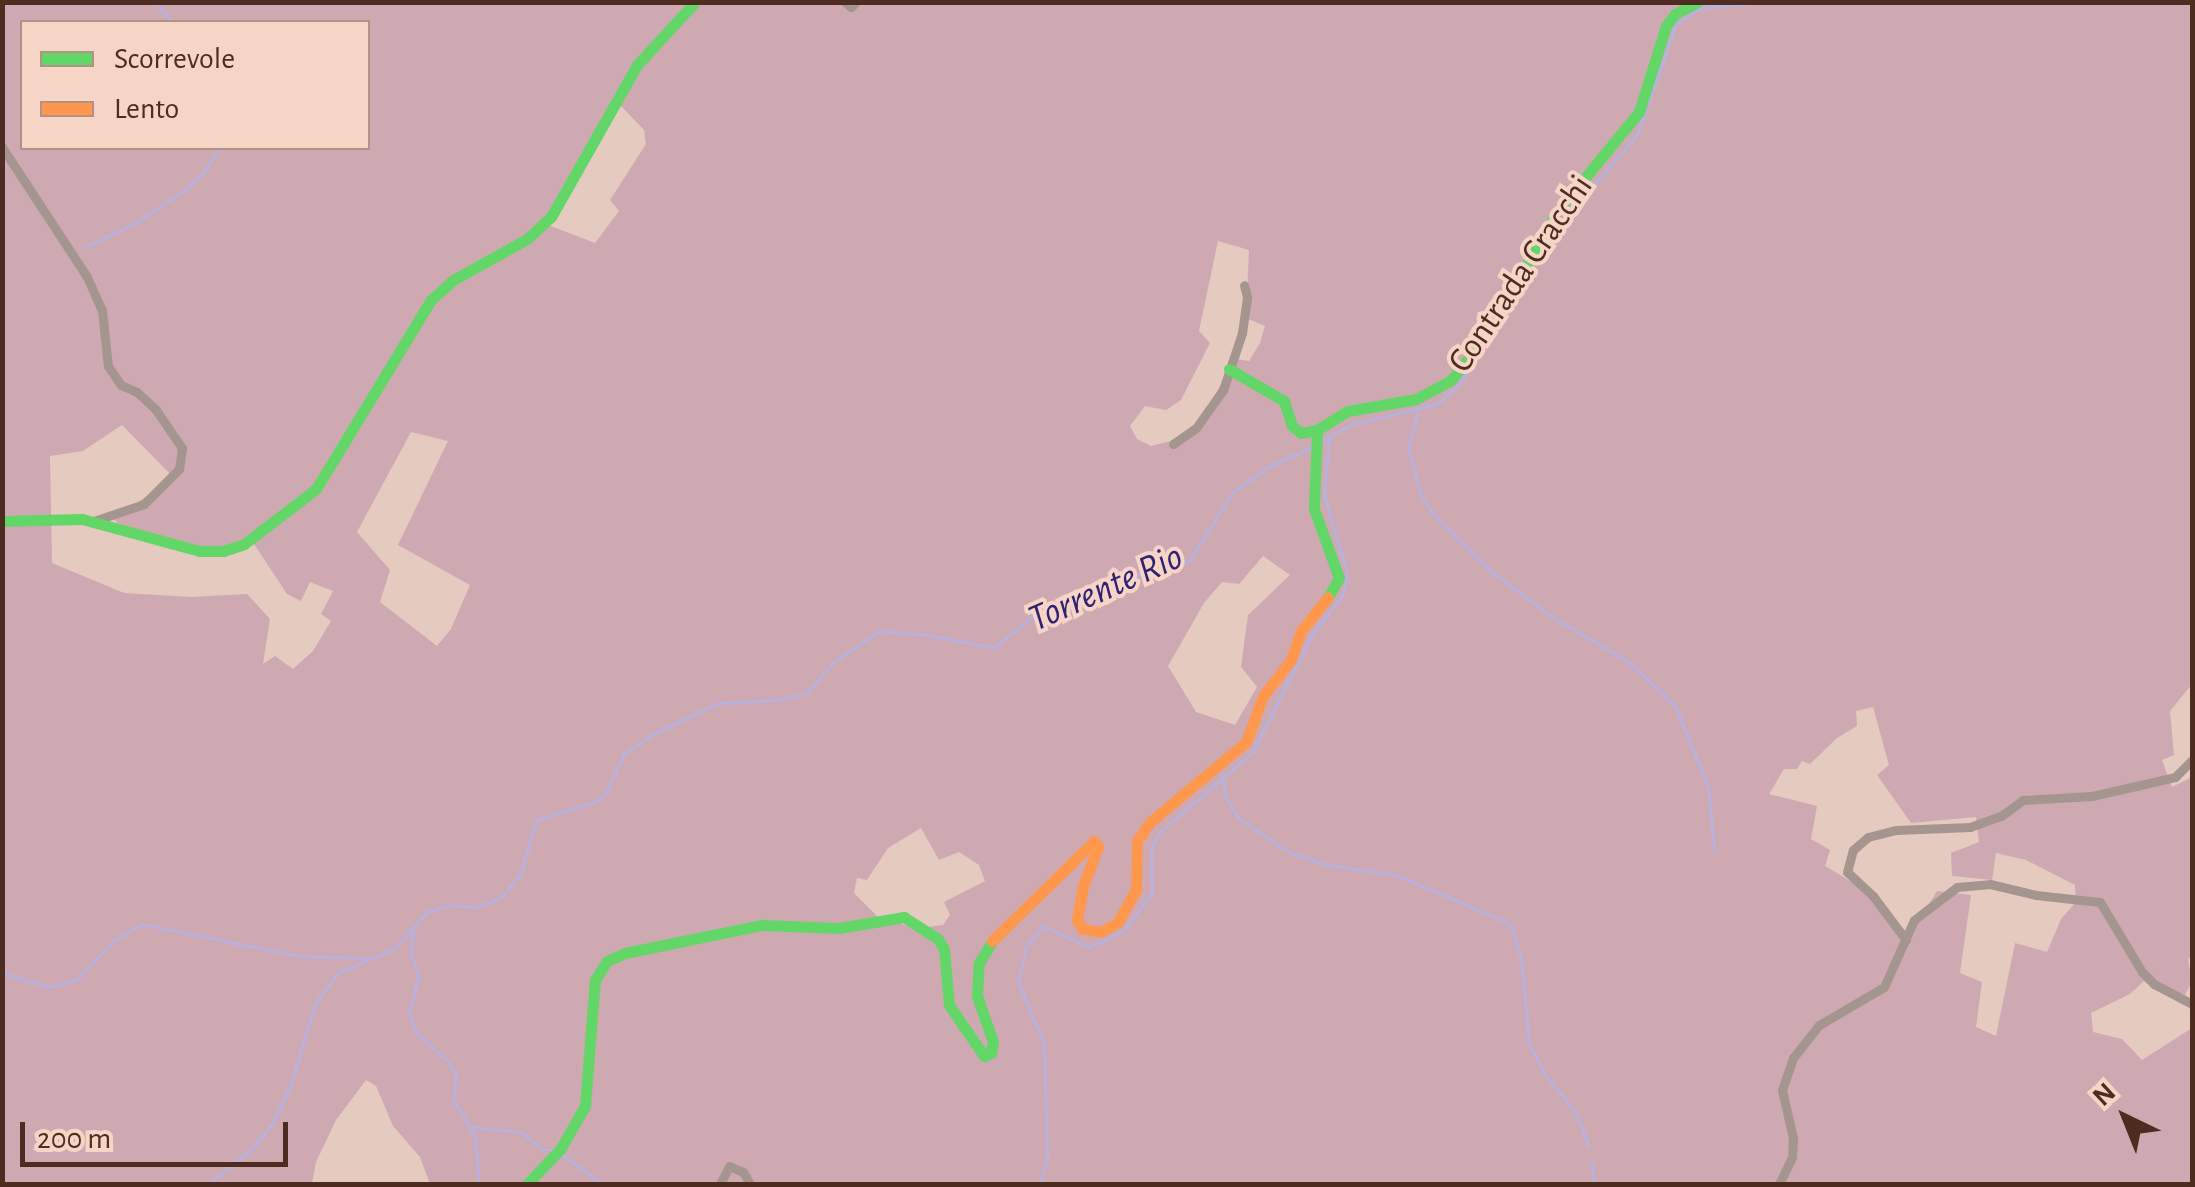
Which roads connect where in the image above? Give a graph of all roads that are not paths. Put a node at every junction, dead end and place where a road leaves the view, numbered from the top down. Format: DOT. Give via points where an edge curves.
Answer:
graph roads {
  1 [pos="696,2"];
  2 [pos="846,2"];
  3 [pos="856,2"];
  4 [pos="1698,2"];
  5 [pos="2,146"];
  6 [pos="1244,285"];
  7 [pos="1229,369"];
  8 [pos="1318,438"];
  9 [pos="1173,444"];
  10 [pos="129,510"];
  11 [pos="2,521"];
  12 [pos="92,522"];
  13 [pos="114,528"];
  14 [pos="2192,760"];
  15 [pos="1906,940"];
  16 [pos="2192,1004"];
  17 [pos="527,1184"];
  18 [pos="720,1184"];
  19 [pos="750,1184"];
  20 [pos="1779,1184"];
  1 -- 13 [label="street" via="637,65 551,217 431,300 316,489 224,552"];
  2 -- 3 [label="street"];
  4 -- 8 [label="street, Contrada Cracchi" via="1666,26 1639,112 1556,212 1487,335 1451,380 1416,399 1348,411"];
  5 -- 10 [label="street" via="87,277 102,310 108,366 120,385 156,410 182,448 179,469"];
  6 -- 7 [label="street" via="1242,333"];
  7 -- 8 [label="street" via="1284,400 1296,431"];
  7 -- 9 [label="street" via="1214,406"];
  8 -- 17 [label="street" via="1314,509 1339,578 1334,589 1301,631 1246,742 1149,822 1138,841 1136,889 1118,922 1101,932 1077,920 1098,847 1094,840 994,940 979,963 977,996 991,1053 984,1056 949,1005 938,939 904,917 838,928 762,925 624,953 608,960 595,980 585,1106 561,1148"];
  10 -- 12 [label="street"];
  10 -- 13 [label="street"];
  11 -- 12 [label="street"];
  12 -- 13 [label="street"];
  14 -- 15 [label="street" via="2175,777 2092,796 2022,800 1970,826 1868,837 1853,850 1846,872"];
  15 -- 16 [label="street" via="1924,908 1957,887 1990,884 2094,899 2108,910 2154,984"];
  15 -- 20 [label="street" via="1884,987 1819,1025 1793,1058 1782,1090 1792,1157"];
  18 -- 19 [label="street" via="729,1166"];
}
